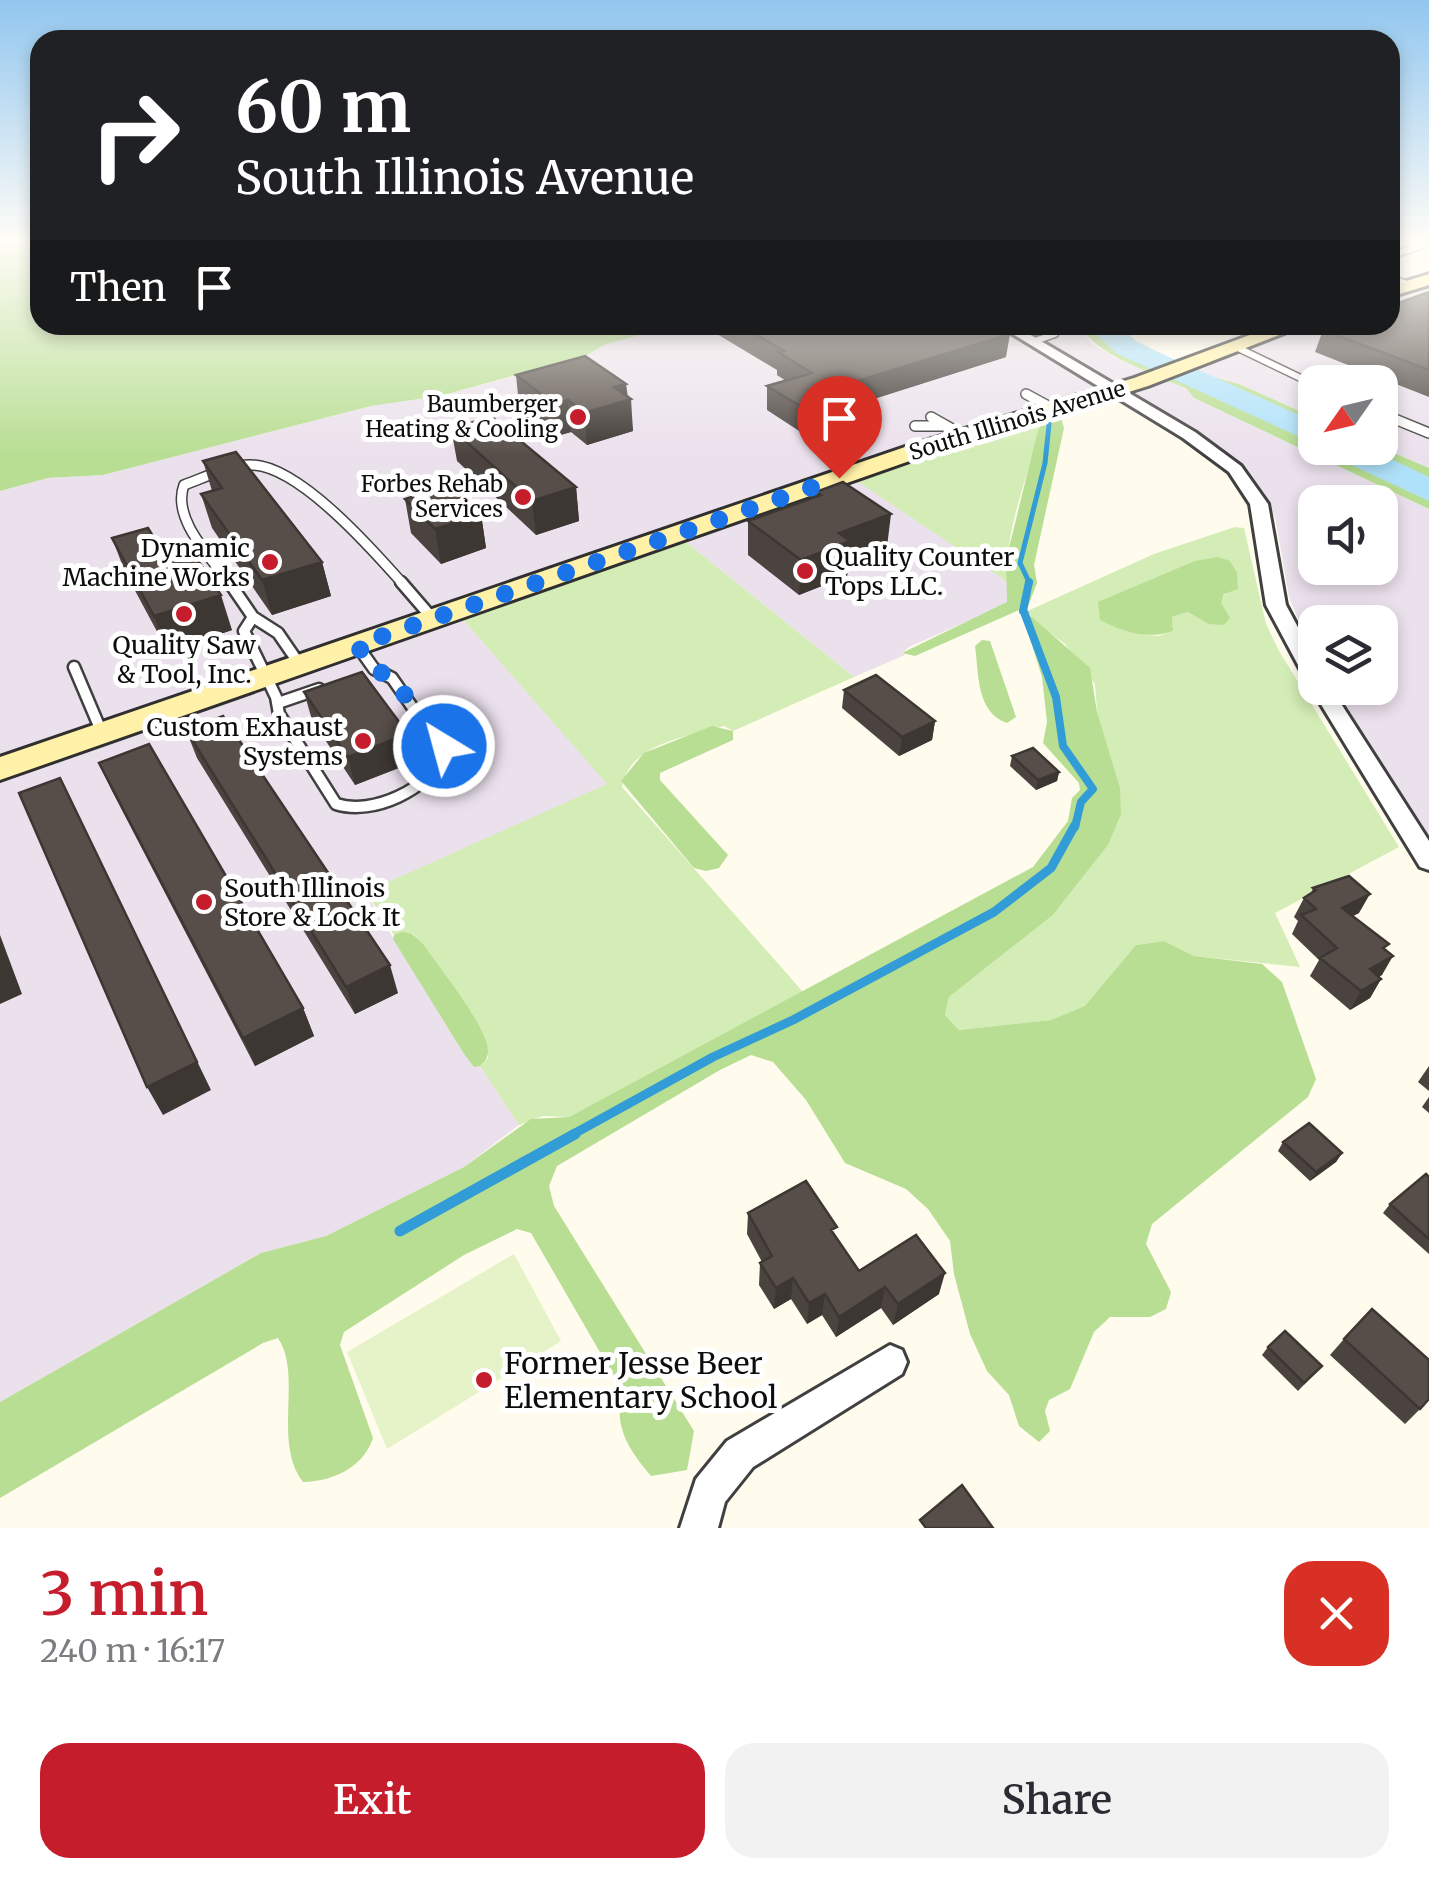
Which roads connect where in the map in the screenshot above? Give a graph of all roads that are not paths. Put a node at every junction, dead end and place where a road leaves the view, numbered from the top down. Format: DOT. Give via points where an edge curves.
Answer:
graph roads {
  1 [pos="1021,335"];
  2 [pos="1052,335"];
  3 [pos="1268,335"];
  4 [pos="1032,342"];
  5 [pos="1236,347"];
  6 [pos="1298,377"];
  7 [pos="1112,390"];
  8 [pos="1026,394"];
  9 [pos="1050,407"];
  10 [pos="931,417"];
  11 [pos="1398,420"];
  12 [pos="914,426"];
  13 [pos="955,431"];
  14 [pos="1429,433"];
  15 [pos="253,617"];
  16 [pos="433,619"];
  17 [pos="357,645"];
  18 [pos="1298,651"];
  19 [pos="300,665"];
  20 [pos="74,667"];
  21 [pos="374,669"];
  22 [pos="356,676"];
  23 [pos="265,677"];
  24 [pos="337,682"];
  25 [pos="281,702"];
  26 [pos="1332,705"];
  27 [pos="102,733"];
  28 [pos="0,768"];
  29 [pos="1429,861"];
  30 [pos="890,1362"];
  31 [pos="699,1528"];
  1 -- 4 [label="street"];
  2 -- 4 [label="lane"];
  3 -- 5 [label="main road, South Illinois Avenue"];
  4 -- 7 [label="street"];
  5 -- 6 [label="lane"];
  5 -- 7 [label="main road, South Illinois Avenue"];
  7 -- 9 [label="main road, South Illinois Avenue"];
  7 -- 18 [label="street" via="1209,448 1253,492 1272,592"];
  8 -- 9 [label="lane"];
  9 -- 13 [label="main road, South Illinois Avenue"];
  10 -- 13 [label="lane"];
  11 -- 14 [label="lane"];
  12 -- 13 [label="lane"];
  13 -- 16 [label="main road, South Illinois Avenue"];
  15 -- 16 [label="lane" via="184,517 179,498 194,480 248,464 278,469 362,537"];
  15 -- 19 [label="lane" via="278,633"];
  15 -- 23 [label="lane" via="244,631"];
  16 -- 17 [label="main road, South Illinois Avenue"];
  17 -- 19 [label="main road, South Illinois Avenue"];
  17 -- 21 [label="lane"];
  19 -- 23 [label="main road, South Illinois Avenue"];
  20 -- 27 [label="lane"];
  21 -- 22 [label="lane"];
  21 -- 25 [label="lane" via="392,678 446,754 426,782 366,806 336,804 280,714"];
  23 -- 25 [label="lane"];
  23 -- 27 [label="main road, South Illinois Avenue"];
  24 -- 25 [label="lane"];
  26 -- 29 [label="street"];
  27 -- 28 [label="main road, South Illinois Avenue"];
  30 -- 31 [label="street" via="740,1454 709,1492"];
}
